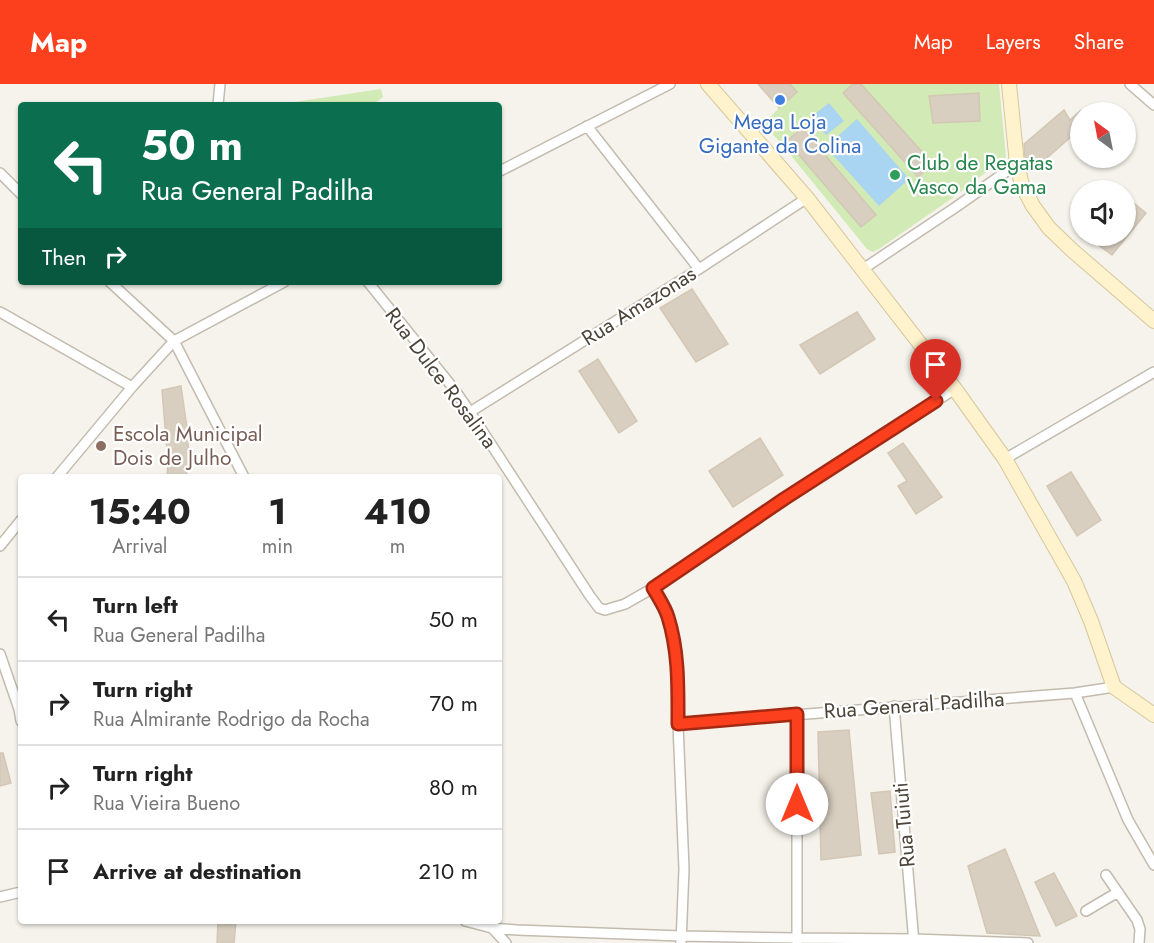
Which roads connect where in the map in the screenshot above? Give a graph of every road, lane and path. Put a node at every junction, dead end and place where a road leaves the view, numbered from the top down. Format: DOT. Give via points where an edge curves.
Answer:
graph roads {
  1 [pos="220,84"];
  2 [pos="670,84"];
  3 [pos="708,84"];
  4 [pos="1009,84"];
  5 [pos="1130,84"];
  6 [pos="218,102"];
  7 [pos="1154,105"];
  8 [pos="587,126"];
  9 [pos="1017,164"];
  10 [pos="502,170"];
  11 [pos="0,173"];
  12 [pos="18,191"];
  13 [pos="807,198"];
  14 [pos="699,269"];
  15 [pos="863,269"];
  16 [pos="113,285"];
  17 [pos="278,285"];
  18 [pos="370,285"];
  19 [pos="0,312"];
  20 [pos="1154,321"];
  21 [pos="174,341"];
  22 [pos="1154,372"];
  23 [pos="132,387"];
  24 [pos="955,389"];
  25 [pos="470,412"];
  26 [pos="1005,459"];
  27 [pos="60,474"];
  28 [pos="242,474"];
  29 [pos="18,524"];
  30 [pos="0,546"];
  31 [pos="653,588"];
  32 [pos="0,654"];
  33 [pos="1114,687"];
  34 [pos="1075,693"];
  35 [pos="18,706"];
  36 [pos="894,706"];
  37 [pos="797,714"];
  38 [pos="1154,715"];
  39 [pos="678,724"];
  40 [pos="1154,865"];
  41 [pos="1106,875"];
  42 [pos="1118,892"];
  43 [pos="18,893"];
  44 [pos="0,897"];
  45 [pos="1086,911"];
  46 [pos="490,924"];
  47 [pos="681,939"];
  48 [pos="797,941"];
  49 [pos="914,941"];
  50 [pos="506,943"];
  51 [pos="1028,943"];
  52 [pos="1139,943"];
  1 -- 6 [label="street"];
  2 -- 8 [label="street"];
  3 -- 13 [label="street"];
  4 -- 9 [label="street"];
  5 -- 7 [label="street"];
  8 -- 10 [label="street"];
  8 -- 14 [label="street"];
  9 -- 15 [label="street"];
  9 -- 20 [label="street" via="1022,185 1049,228"];
  11 -- 12 [label="street"];
  13 -- 14 [label="street, Rua Amazonas"];
  13 -- 15 [label="street"];
  14 -- 25 [label="street, Rua Amazonas"];
  15 -- 24 [label="street"];
  16 -- 21 [label="street"];
  17 -- 21 [label="street"];
  18 -- 25 [label="street, Rua Dulce Rosalina"];
  19 -- 23 [label="street"];
  21 -- 23 [label="street"];
  21 -- 28 [label="street"];
  22 -- 26 [label="street"];
  23 -- 27 [label="street"];
  24 -- 26 [label="street"];
  24 -- 31 [label="street"];
  25 -- 31 [label="street, Rua Dulce Rosalina" via="599,608 625,604"];
  26 -- 33 [label="street" via="1074,581"];
  29 -- 30 [label="street"];
  31 -- 39 [label="street" via="668,615 676,647"];
  32 -- 35 [label="street"];
  33 -- 34 [label="street, Rua General Padilha"];
  33 -- 38 [label="street"];
  34 -- 36 [label="street, Rua General Padilha"];
  34 -- 40 [label="street" via="1128,820"];
  36 -- 37 [label="street, Rua General Padilha"];
  36 -- 49 [label="street, Rua Tuiuti"];
  37 -- 39 [label="street, Rua General Padilha"];
  37 -- 48 [label="street"];
  39 -- 47 [label="street" via="684,868"];
  41 -- 42 [label="street"];
  42 -- 45 [label="street"];
  42 -- 52 [label="street" via="1137,920"];
  43 -- 44 [label="street"];
  46 -- 47 [label="street" via="517,930"];
  46 -- 50 [label="street"];
  47 -- 48 [label="street"];
  48 -- 49 [label="street"];
  49 -- 51 [label="street"];
}
